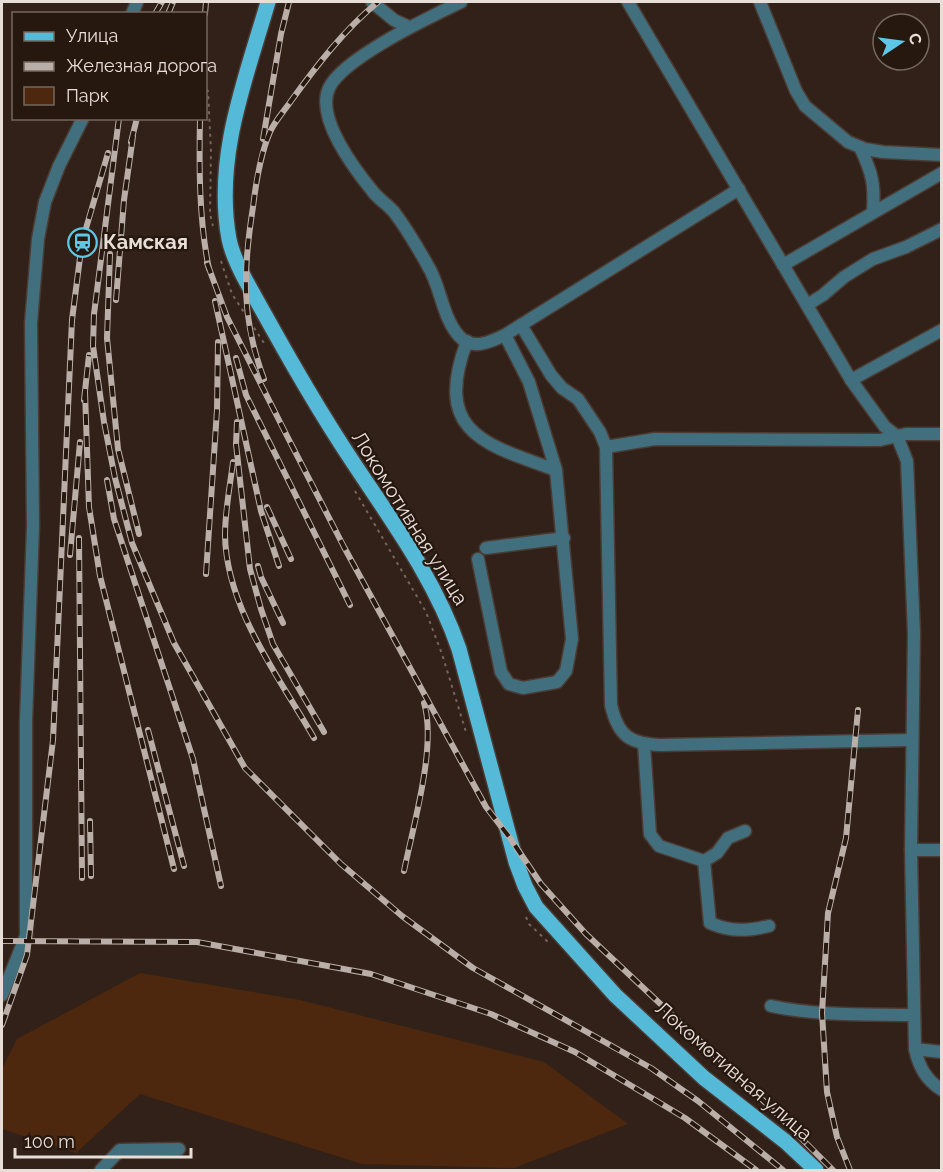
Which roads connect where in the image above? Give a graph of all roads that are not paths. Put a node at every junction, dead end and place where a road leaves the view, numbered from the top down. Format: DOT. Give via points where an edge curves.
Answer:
graph roads {
  1 [pos="268,2"];
  2 [pos="372,2"];
  3 [pos="461,2"];
  4 [pos="628,2"];
  5 [pos="760,2"];
  6 [pos="409,27"];
  7 [pos="82,120"];
  8 [pos="860,147"];
  9 [pos="942,155"];
  10 [pos="942,173"];
  11 [pos="739,189"];
  12 [pos="873,212"];
  13 [pos="942,229"];
  14 [pos="783,264"];
  15 [pos="807,305"];
  16 [pos="521,325"];
  17 [pos="942,330"];
  18 [pos="505,335"];
  19 [pos="466,341"];
  20 [pos="851,380"];
  21 [pos="942,434"];
  22 [pos="897,436"];
  23 [pos="606,447"];
  24 [pos="556,470"];
  25 [pos="564,538"];
  26 [pos="486,548"];
  27 [pos="478,560"];
  28 [pos="911,740"];
  29 [pos="644,744"];
  30 [pos="745,831"];
  31 [pos="911,850"];
  32 [pos="942,850"];
  33 [pos="704,861"];
  34 [pos="769,926"];
  35 [pos="2,995"];
  36 [pos="771,1006"];
  37 [pos="914,1015"];
  38 [pos="915,1049"];
  39 [pos="942,1052"];
  40 [pos="942,1090"];
  41 [pos="178,1149"];
  42 [pos="101,1170"];
  43 [pos="816,1170"];
  1 -- 43 [label="main road, Локомотивная улица" via="234,115 226,164 229,239 246,281 314,401 433,586 450,623 525,886 537,907 615,995 704,1078"];
  2 -- 6 [label="street"];
  3 -- 6 [label="street"];
  4 -- 11 [label="street"];
  5 -- 8 [label="street" via="805,106 848,142"];
  6 -- 19 [label="street" via="338,76 326,99 328,114 336,138 355,168 393,211 430,268 452,325"];
  7 -- 35 [label="street" via="58,166 45,202 38,239 31,323 33,526 26,722 26,936"];
  8 -- 9 [label="street"];
  8 -- 12 [label="street" via="875,189"];
  10 -- 12 [label="street"];
  11 -- 14 [label="street"];
  11 -- 16 [label="street"];
  12 -- 14 [label="street"];
  13 -- 15 [label="street" via="873,259"];
  14 -- 15 [label="street"];
  15 -- 20 [label="street"];
  16 -- 18 [label="street"];
  16 -- 23 [label="street" via="551,375 578,399"];
  17 -- 20 [label="street"];
  18 -- 19 [label="street" via="486,344"];
  18 -- 24 [label="street" via="529,382"];
  19 -- 24 [label="street" via="456,386 457,407 463,420 491,445"];
  20 -- 22 [label="street" via="885,427"];
  21 -- 22 [label="street"];
  22 -- 23 [label="street" via="880,440 655,439"];
  22 -- 28 [label="street" via="907,461 912,551"];
  23 -- 29 [label="street" via="611,705 622,733"];
  24 -- 25 [label="street"];
  25 -- 26 [label="street"];
  25 -- 27 [label="street" via="572,639 566,671 557,682 523,688 509,684 501,672"];
  28 -- 29 [label="street"];
  28 -- 31 [label="street"];
  29 -- 33 [label="street" via="650,834 658,846"];
  30 -- 33 [label="street" via="728,838 717,853"];
  31 -- 32 [label="street"];
  31 -- 37 [label="street"];
  33 -- 34 [label="street" via="710,923 725,930"];
  36 -- 37 [label="street" via="798,1012"];
  37 -- 38 [label="street"];
  38 -- 39 [label="street"];
  38 -- 40 [label="street" via="922,1071"];
  41 -- 42 [label="street" via="120,1150"];
}
